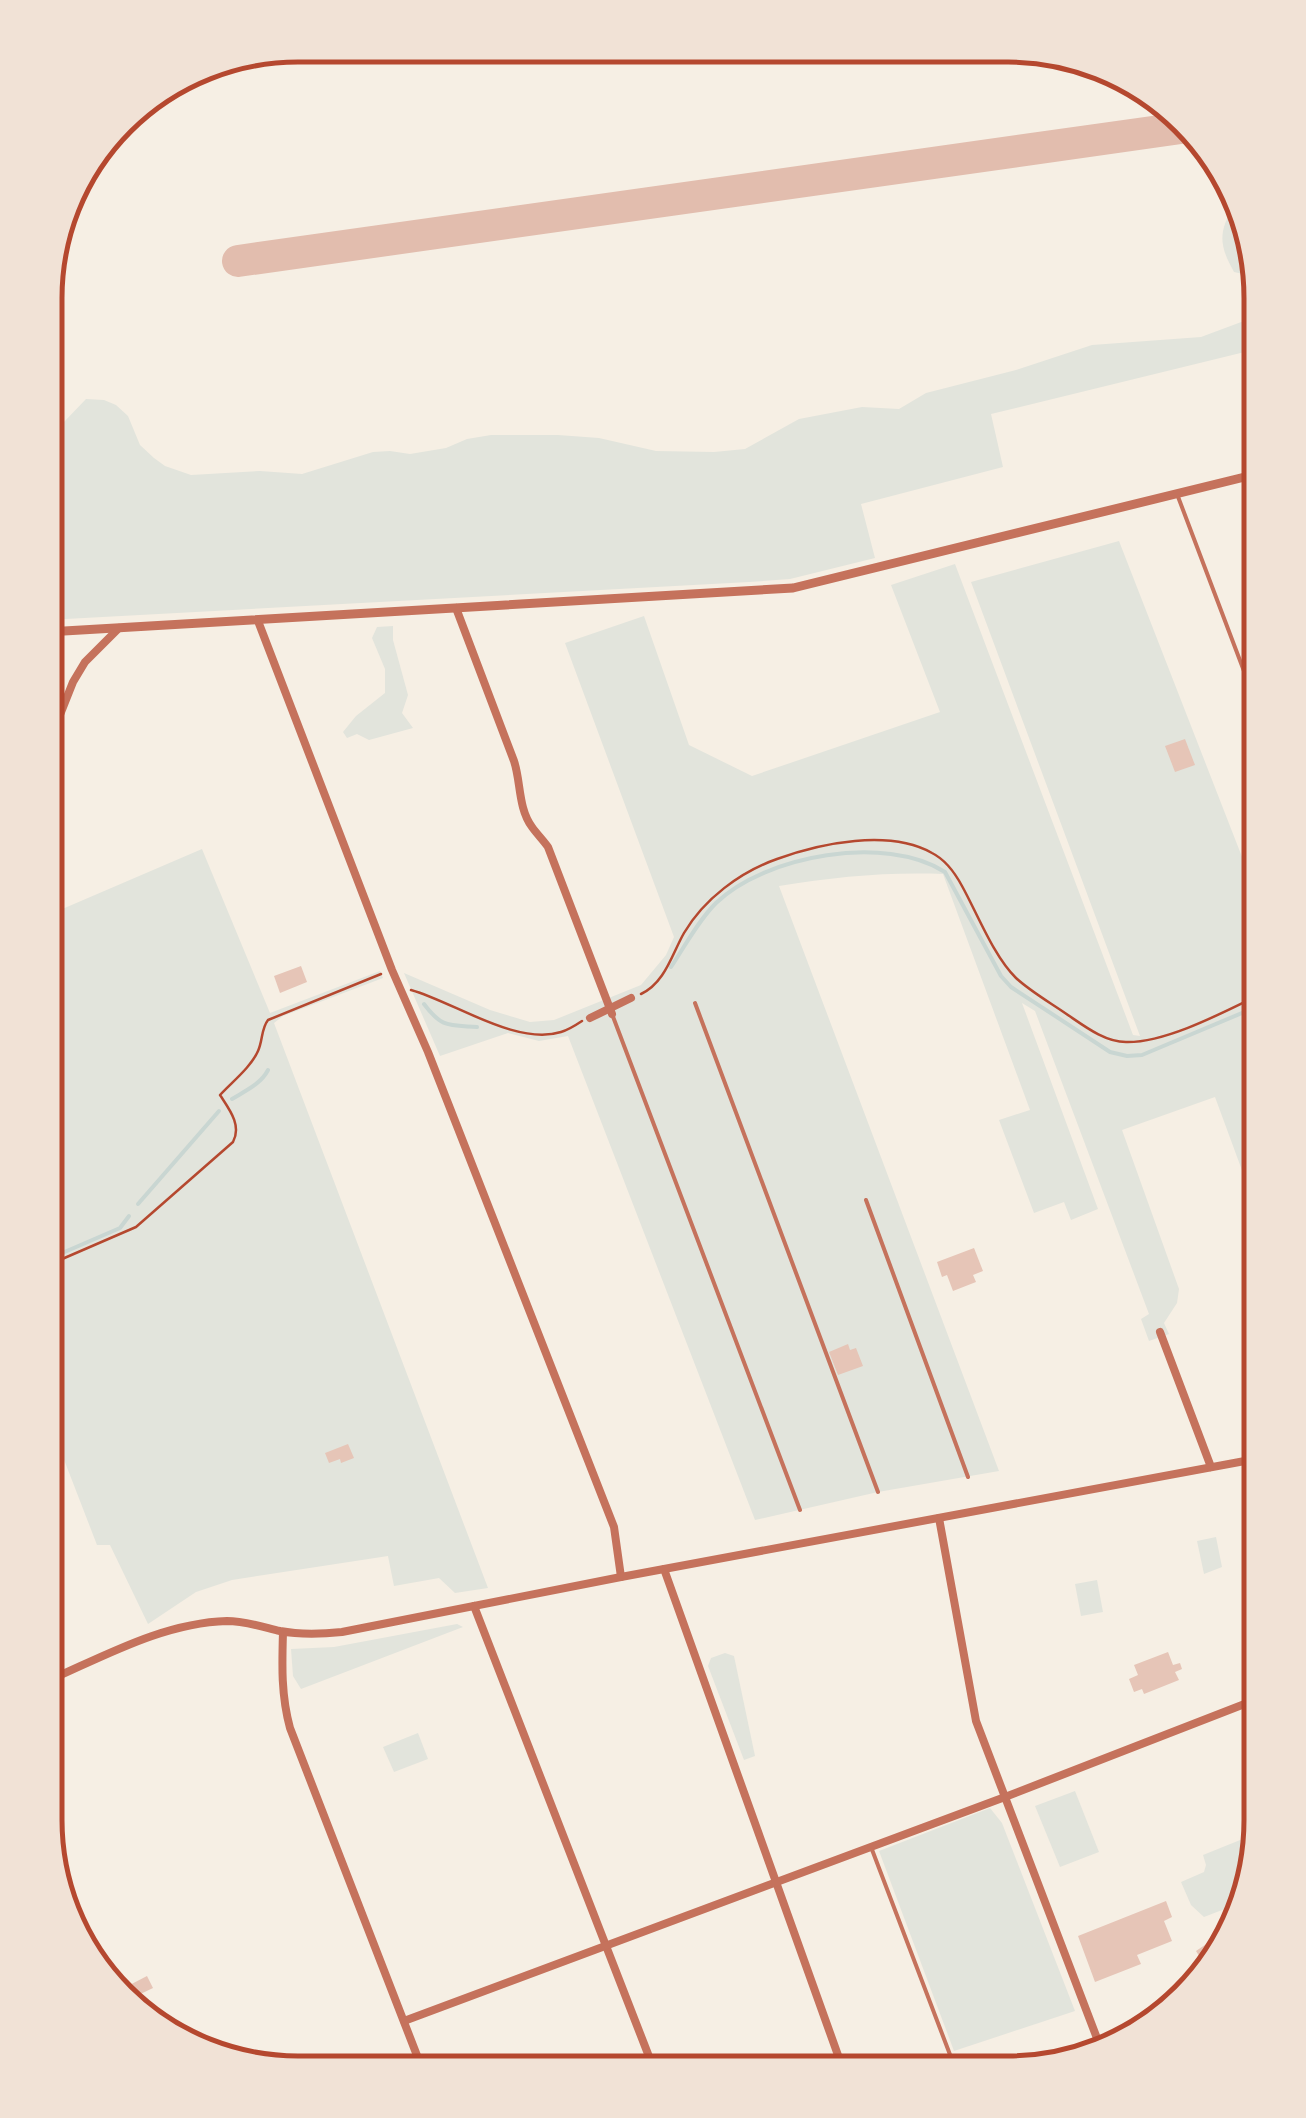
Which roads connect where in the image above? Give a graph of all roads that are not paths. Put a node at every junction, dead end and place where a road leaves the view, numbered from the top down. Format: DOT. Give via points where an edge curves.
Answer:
graph roads {
  1 [pos="1244,477"];
  2 [pos="1177,494"];
  3 [pos="456,608"];
  4 [pos="258,621"];
  5 [pos="120,628"];
  6 [pos="62,631"];
  7 [pos="1244,670"];
  8 [pos="62,710"];
  9 [pos="631,998"];
  10 [pos="696,1003"];
  11 [pos="611,1010"];
  12 [pos="590,1018"];
  13 [pos="866,1200"];
  14 [pos="1160,1332"];
  15 [pos="1243,1461"];
  16 [pos="1211,1468"];
  17 [pos="968,1477"];
  18 [pos="878,1492"];
  19 [pos="800,1510"];
  20 [pos="939,1518"];
  21 [pos="664,1569"];
  22 [pos="621,1577"];
  23 [pos="474,1606"];
  24 [pos="283,1632"];
  25 [pos="62,1674"];
  26 [pos="1243,1705"];
  27 [pos="1005,1797"];
  28 [pos="871,1847"];
  29 [pos="776,1883"];
  30 [pos="606,1946"];
  31 [pos="404,2021"];
  32 [pos="1097,2038"];
  33 [pos="417,2056"];
  34 [pos="650,2056"];
  35 [pos="838,2056"];
  36 [pos="951,2056"];
  1 -- 2 [label="street"];
  2 -- 3 [label="street" via="792,588"];
  2 -- 7 [label="lane"];
  3 -- 4 [label="street"];
  3 -- 11 [label="street" via="520,778 530,826 548,847"];
  4 -- 5 [label="street"];
  4 -- 22 [label="street" via="614,1527"];
  5 -- 6 [label="street"];
  5 -- 8 [label="street" via="86,662"];
  9 -- 11 [label="street"];
  10 -- 18 [label="lane"];
  11 -- 12 [label="street"];
  11 -- 19 [label="lane"];
  13 -- 17 [label="lane"];
  14 -- 16 [label="street"];
  15 -- 16 [label="street"];
  16 -- 20 [label="street"];
  20 -- 21 [label="street"];
  20 -- 27 [label="street" via="976,1721"];
  21 -- 22 [label="street"];
  21 -- 29 [label="street"];
  22 -- 23 [label="street"];
  23 -- 24 [label="street" via="342,1632"];
  23 -- 30 [label="street"];
  24 -- 25 [label="street" via="231,1621 199,1624 132,1643"];
  24 -- 31 [label="street" via="281,1674 290,1728"];
  26 -- 27 [label="street"];
  27 -- 28 [label="street"];
  27 -- 32 [label="street"];
  28 -- 29 [label="street"];
  28 -- 36 [label="lane"];
  29 -- 30 [label="street"];
  29 -- 35 [label="street"];
  30 -- 31 [label="street"];
  30 -- 34 [label="street"];
  31 -- 33 [label="street"];
}
